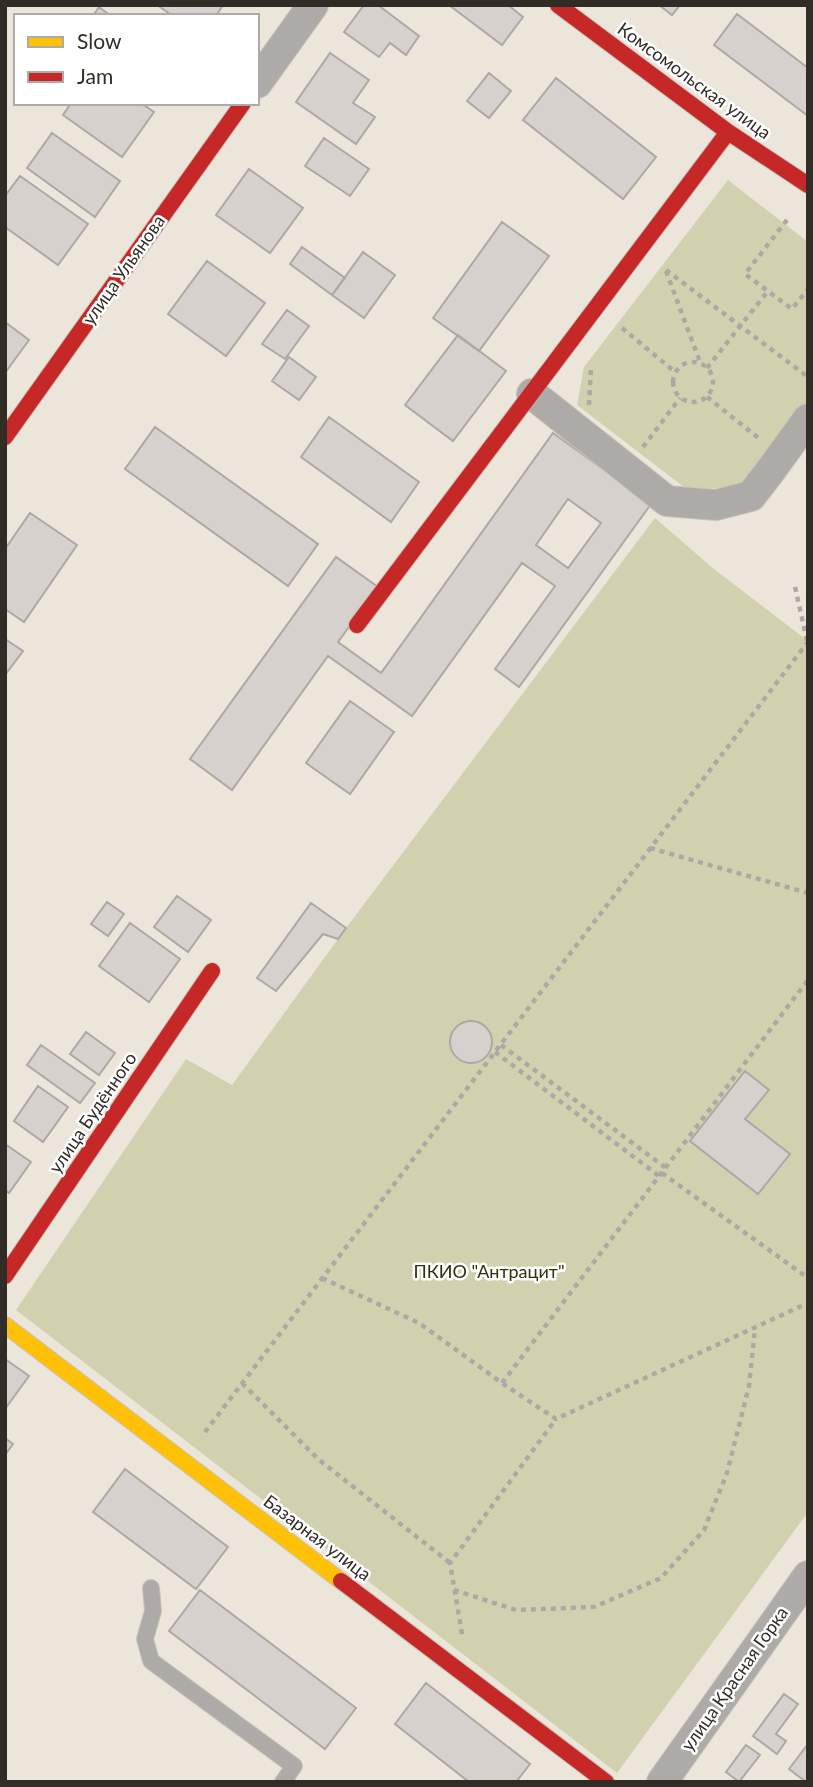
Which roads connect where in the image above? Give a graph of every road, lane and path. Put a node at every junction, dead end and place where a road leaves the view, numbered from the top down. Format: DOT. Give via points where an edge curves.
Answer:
graph roads {
  1 [pos="313,5"];
  2 [pos="558,5"];
  3 [pos="259,80"];
  4 [pos="242,105"];
  5 [pos="728,132"];
  6 [pos="808,185"];
  7 [pos="786,220"];
  8 [pos="673,260"];
  9 [pos="666,271"];
  10 [pos="658,280"];
  11 [pos="808,289"];
  12 [pos="768,291"];
  13 [pos="630,318"];
  14 [pos="740,326"];
  15 [pos="622,328"];
  16 [pos="614,338"];
  17 [pos="598,359"];
  18 [pos="700,362"];
  19 [pos="707,368"];
  20 [pos="675,372"];
  21 [pos="808,377"];
  22 [pos="532,394"];
  23 [pos="706,397"];
  24 [pos="680,398"];
  25 [pos="589,407"];
  26 [pos="808,419"];
  27 [pos="5,437"];
  28 [pos="632,440"];
  29 [pos="768,445"];
  30 [pos="643,448"];
  31 [pos="652,456"];
  32 [pos="795,587"];
  33 [pos="357,625"];
  34 [pos="807,645"];
  35 [pos="650,848"];
  36 [pos="808,893"];
  37 [pos="212,971"];
  38 [pos="808,980"];
  39 [pos="501,1044"];
  40 [pos="495,1052"];
  41 [pos="662,1172"];
  42 [pos="5,1276"];
  43 [pos="322,1278"];
  44 [pos="808,1278"];
  45 [pos="808,1303"];
  46 [pos="5,1325"];
  47 [pos="755,1328"];
  48 [pos="242,1383"];
  49 [pos="502,1383"];
  50 [pos="556,1419"];
  51 [pos="205,1432"];
  52 [pos="450,1563"];
  53 [pos="808,1576"];
  54 [pos="151,1588"];
  55 [pos="454,1590"];
  56 [pos="470,1678"];
  57 [pos="283,1782"];
  58 [pos="606,1782"];
  59 [pos="662,1782"];
  1 -- 3 [label="street"];
  2 -- 5 [label="street, Комсомольская улица"];
  4 -- 27 [label="street, улица Ульянова"];
  5 -- 6 [label="street, Комсомольская улица"];
  5 -- 22 [label="street"];
  7 -- 12 [label="path" via="745,274"];
  8 -- 9 [label="path"];
  9 -- 10 [label="path"];
  9 -- 14 [label="path"];
  9 -- 18 [label="path"];
  11 -- 12 [label="path" via="792,309"];
  12 -- 14 [label="path"];
  13 -- 15 [label="path"];
  14 -- 19 [label="path"];
  14 -- 21 [label="path"];
  15 -- 16 [label="path"];
  15 -- 20 [label="path"];
  17 -- 25 [label="path" via="590,369"];
  18 -- 19 [label="path"];
  18 -- 20 [label="path" via="686,362"];
  19 -- 23 [label="path" via="713,385"];
  20 -- 24 [label="path" via="673,386"];
  22 -- 26 [label="street" via="667,501 716,505 751,496"];
  22 -- 33 [label="street"];
  23 -- 24 [label="path" via="694,402"];
  23 -- 29 [label="path"];
  24 -- 30 [label="path"];
  28 -- 30 [label="path"];
  30 -- 31 [label="path"];
  32 -- 34 [label="path"];
  34 -- 35 [label="path"];
  35 -- 36 [label="path"];
  35 -- 39 [label="path"];
  37 -- 42 [label="street, улица Будённого"];
  38 -- 41 [label="path"];
  39 -- 40 [label="path"];
  39 -- 41 [label="path"];
  40 -- 41 [label="path"];
  40 -- 43 [label="path"];
  41 -- 44 [label="path"];
  41 -- 49 [label="path"];
  43 -- 48 [label="path"];
  43 -- 49 [label="path" via="419,1323"];
  45 -- 47 [label="path"];
  46 -- 56 [label="street, Базарная улица"];
  47 -- 50 [label="path"];
  47 -- 55 [label="path" via="749,1386 727,1473 704,1530 661,1578 594,1607 516,1610"];
  48 -- 51 [label="path"];
  48 -- 52 [label="path" via="318,1459"];
  49 -- 50 [label="path"];
  50 -- 52 [label="path"];
  52 -- 55 [label="path"];
  53 -- 59 [label="street, улица Красная Горка"];
  54 -- 57 [label="lane" via="153,1611 145,1639 151,1661 294,1766"];
  55 -- 56 [label="path"];
  56 -- 58 [label="street, Базарная улица"];
}
